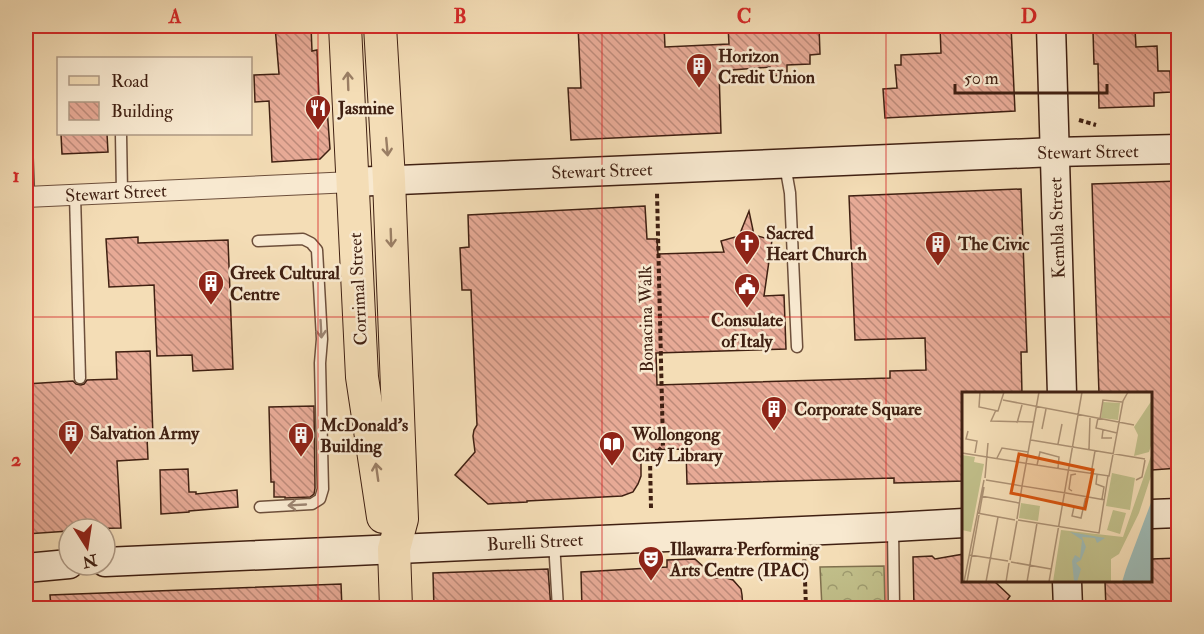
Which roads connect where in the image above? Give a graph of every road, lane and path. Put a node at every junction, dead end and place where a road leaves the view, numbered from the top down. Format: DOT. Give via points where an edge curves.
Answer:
graph roads {
  1 [pos="345,26"];
  2 [pos="380,26"];
  3 [pos="1051,26"];
  4 [pos="26,119"];
  5 [pos="1079,120"];
  6 [pos="1097,126"];
  7 [pos="121,135"];
  8 [pos="1179,149"];
  9 [pos="1055,152"];
  10 [pos="785,163"];
  11 [pos="389,180"];
  12 [pos="352,182"];
  13 [pos="657,192"];
  14 [pos="122,193"];
  15 [pos="75,195"];
  16 [pos="27,197"];
  17 [pos="258,241"];
  18 [pos="797,347"];
  19 [pos="80,378"];
  20 [pos="1062,392"];
  21 [pos="260,507"];
  22 [pos="651,508"];
  23 [pos="1179,513"];
  24 [pos="1153,514"];
  25 [pos="962,523"];
  26 [pos="893,527"];
  27 [pos="554,542"];
  28 [pos="394,549"];
  29 [pos="804,552"];
  30 [pos="117,561"];
  31 [pos="57,565"];
  32 [pos="26,568"];
  33 [pos="1067,583"];
  34 [pos="396,609"];
  35 [pos="558,609"];
  36 [pos="806,609"];
  37 [pos="894,609"];
  38 [pos="1068,609"];
  12 -- 1 [label="main road, Corrimal Street, one-way"];
  2 -- 11 [label="main road, Corrimal Street, one-way"];
  3 -- 9 [label="main road, Kembla Street"];
  4 -- 16 [label="lane"];
  5 -- 6 [label="path"];
  7 -- 14 [label="lane"];
  8 -- 9 [label="main road, Stewart Street"];
  9 -- 10 [label="main road, Stewart Street"];
  9 -- 20 [label="main road, Kembla Street"];
  10 -- 11 [label="main road, Stewart Street"];
  10 -- 18 [label="lane" via="790,193"];
  11 -- 12 [label="main road, Stewart Street"];
  11 -- 28 [label="main road, Corrimal Street, one-way" via="402,519"];
  12 -- 14 [label="street, Stewart Street"];
  28 -- 12 [label="main road, Corrimal Street, one-way" via="384,521 362,377"];
  13 -- 22 [label="path, Bonacina Walk" via="663,446 650,460"];
  14 -- 15 [label="street, Stewart Street"];
  15 -- 16 [label="street, Stewart Street"];
  15 -- 19 [label="lane"];
  17 -- 21 [label="lane, one-way" via="303,239 316,250 322,339 320,499 312,504"];
  23 -- 24 [label="main road"];
  25 -- 26 [label="main road, Burelli Street"];
  26 -- 27 [label="main road, Burelli Street"];
  26 -- 37 [label="lane"];
  27 -- 28 [label="main road, Burelli Street"];
  27 -- 35 [label="lane"];
  28 -- 30 [label="main road, Burelli Street"];
  28 -- 34 [label="main road, Corrimal Street"];
  29 -- 36 [label="path"];
  31 -- 32 [label="main road"];
  33 -- 38 [label="main road"];
}
